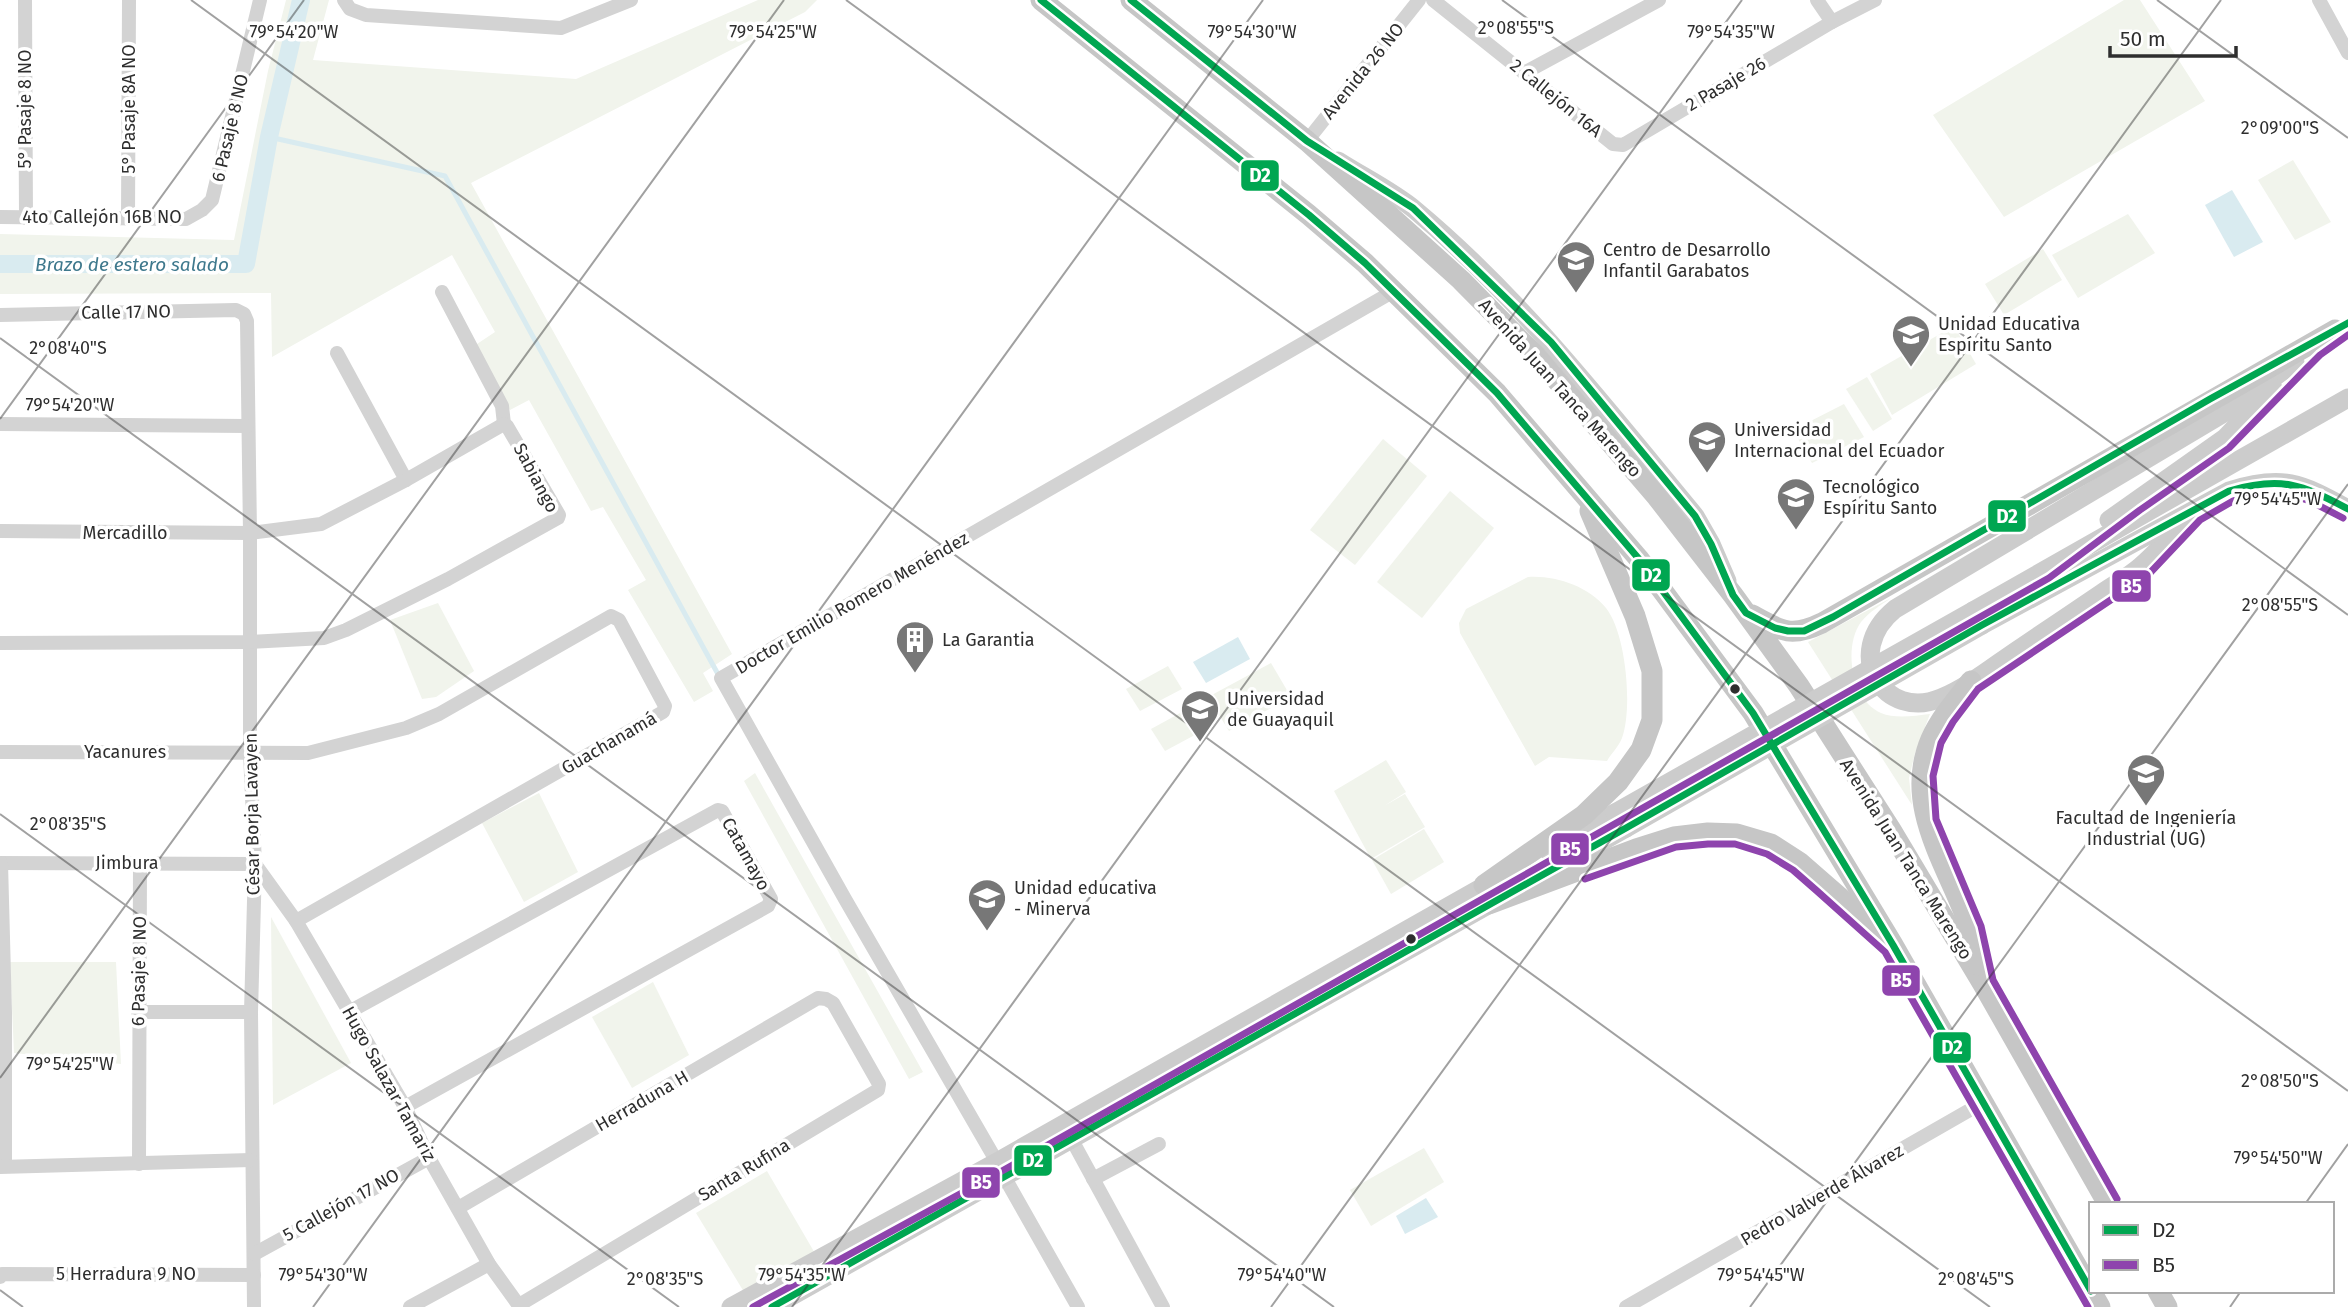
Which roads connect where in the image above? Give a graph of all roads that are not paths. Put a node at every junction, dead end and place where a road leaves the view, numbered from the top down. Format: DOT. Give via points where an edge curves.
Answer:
graph roads {
  1 [pos="25,0"];
  2 [pos="129,0"];
  3 [pos="260,0"];
  4 [pos="631,0"];
  5 [pos="1041,0"];
  6 [pos="1131,0"];
  7 [pos="1419,0"];
  8 [pos="1433,0"];
  9 [pos="1660,0"];
  10 [pos="1817,0"];
  11 [pos="1875,0"];
  12 [pos="2319,0"];
  13 [pos="347,4"];
  14 [pos="1832,22"];
  15 [pos="2348,53"];
  16 [pos="1524,73"];
  17 [pos="1307,141"];
  18 [pos="1613,144"];
  19 [pos="202,210"];
  20 [pos="0,217"];
  21 [pos="26,218"];
  22 [pos="128,219"];
  23 [pos="1394,291"];
  24 [pos="442,292"];
  25 [pos="0,315"];
  26 [pos="247,321"];
  27 [pos="2342,326"];
  28 [pos="337,353"];
  29 [pos="2304,356"];
  30 [pos="2348,398"];
  31 [pos="0,424"];
  32 [pos="504,424"];
  33 [pos="247,426"];
  34 [pos="406,480"];
  35 [pos="1579,487"];
  36 [pos="2344,507"];
  37 [pos="2193,512"];
  38 [pos="0,531"];
  39 [pos="250,533"];
  40 [pos="2044,569"];
  41 [pos="2125,577"];
  42 [pos="2039,594"];
  43 [pos="1746,612"];
  44 [pos="1977,618"];
  45 [pos="248,642"];
  46 [pos="0,643"];
  47 [pos="1971,681"];
  48 [pos="0,752"];
  49 [pos="250,752"];
  50 [pos="1,863"];
  51 [pos="140,863"];
  52 [pos="255,864"];
  53 [pos="1487,895"];
  54 [pos="296,921"];
  55 [pos="1893,944"];
  56 [pos="1983,984"];
  57 [pos="826,999"];
  58 [pos="138,1012"];
  59 [pos="251,1012"];
  60 [pos="349,1012"];
  61 [pos="2,1013"];
  62 [pos="1982,1103"];
  63 [pos="405,1107"];
  64 [pos="1072,1140"];
  65 [pos="1159,1144"];
  66 [pos="429,1158"];
  67 [pos="251,1160"];
  68 [pos="138,1164"];
  69 [pos="2,1166"];
  70 [pos="1001,1170"];
  71 [pos="1093,1179"];
  72 [pos="2107,1202"];
  73 [pos="458,1208"];
  74 [pos="254,1254"];
  75 [pos="489,1264"];
  76 [pos="254,1275"];
  77 [pos="0,1277"];
  78 [pos="2089,1288"];
  79 [pos="519,1306"];
  80 [pos="254,1307"];
  81 [pos="411,1307"];
  82 [pos="731,1307"];
  83 [pos="772,1307"];
  84 [pos="1077,1307"];
  85 [pos="1163,1307"];
  86 [pos="1626,1307"];
  1 -- 21 [label="street, 5° Pasaje 8 NO"];
  2 -- 22 [label="street, 5° Pasaje 8A NO"];
  3 -- 19 [label="street, 6 Pasaje 8 NO" via="212,200"];
  4 -- 13 [label="street" via="561,28 366,15"];
  5 -- 23 [label="main road" via="1309,215"];
  6 -- 17 [label="main road, Avenida Juan Tanca Marengo"];
  7 -- 17 [label="street, Avenida 26 NO"];
  8 -- 16 [label="street, 2 Callejón 16A"];
  9 -- 16 [label="street"];
  10 -- 14 [label="street"];
  11 -- 14 [label="street, 2 Pasaje 26"];
  12 -- 15 [label="street"];
  14 -- 18 [label="street, 2 Pasaje 26" via="1623,145"];
  16 -- 18 [label="street, 2 Callejón 16A"];
  17 -- 43 [label="main road, Avenida Juan Tanca Marengo" via="1461,280 1536,356 1650,488"];
  19 -- 22 [label="street, 4to Callejón 16B NO" via="186,219"];
  20 -- 21 [label="street, 4to Callejón 16B NO"];
  21 -- 22 [label="street, 4to Callejón 16B NO"];
  23 -- 35 [label="main road" via="1497,393"];
  23 -- 70 [label="street, Doctor Emilio Romero Menéndez" via="721,678"];
  24 -- 32 [label="street" via="502,406"];
  25 -- 26 [label="street, Calle 17 NO" via="236,310"];
  26 -- 33 [label="street, César Borja Lavayen"];
  27 -- 29 [label="main road"];
  27 -- 43 [label="main road" via="1814,627 1788,631"];
  28 -- 34 [label="street"];
  29 -- 40 [label="main road" via="2225,438"];
  29 -- 47 [label="main road" via="2232,408 1895,609 1872,636 1869,662 1874,676 1886,692 1898,698 1924,703"];
  30 -- 40 [label="main road"];
  31 -- 33 [label="street"];
  32 -- 34 [label="street, Sabiango"];
  32 -- 45 [label="street, Sabiango" via="559,515 556,520 346,630 324,638"];
  33 -- 39 [label="street, César Borja Lavayen"];
  34 -- 39 [label="street, Sabiango" via="321,524"];
  35 -- 53 [label="main road" via="1635,616 1652,671 1652,720 1641,750 1618,782"];
  35 -- 55 [label="main road" via="1753,713"];
  36 -- 37 [label="main road" via="2287,482 2267,482 2229,491"];
  37 -- 41 [label="main road"];
  37 -- 42 [label="main road"];
  38 -- 39 [label="street, Mercadillo"];
  39 -- 45 [label="street, César Borja Lavayen"];
  40 -- 44 [label="main road"];
  41 -- 42 [label="main road"];
  41 -- 47 [label="main road"];
  42 -- 44 [label="main road"];
  43 -- 56 [label="main road, Avenida Juan Tanca Marengo" via="1806,697"];
  44 -- 53 [label="main road, bridge"];
  45 -- 46 [label="street"];
  45 -- 49 [label="street, César Borja Lavayen"];
  47 -- 56 [label="main road" via="1931,739 1922,775 1930,831 1971,929"];
  48 -- 49 [label="street, Yacanures"];
  49 -- 52 [label="street, César Borja Lavayen"];
  49 -- 54 [label="street, Guachanamá" via="309,753 406,728 439,714 611,615 619,620 665,706 663,712"];
  50 -- 51 [label="street, Jimbura"];
  50 -- 61 [label="street"];
  51 -- 52 [label="street, Jimbura"];
  51 -- 58 [label="street, 6 Pasaje 8 NO"];
  52 -- 54 [label="street, Hugo Salazar Tamariz"];
  52 -- 59 [label="street, César Borja Lavayen"];
  53 -- 55 [label="main road" via="1674,837 1737,834 1771,844 1799,862"];
  53 -- 64 [label="main road"];
  53 -- 70 [label="main road"];
  54 -- 60 [label="street, Hugo Salazar Tamariz"];
  55 -- 62 [label="main road"];
  56 -- 72 [label="main road, Avenida Juan Tanca Marengo"];
  57 -- 73 [label="street, Herraduna H" via="818,998"];
  57 -- 79 [label="street, Santa Rufina" via="833,1003 879,1084 878,1090"];
  58 -- 59 [label="street"];
  58 -- 68 [label="street, 6 Pasaje 8 NO"];
  59 -- 67 [label="street, César Borja Lavayen"];
  60 -- 63 [label="street, Hugo Salazar Tamariz"];
  60 -- 63 [label="street, Catamayo" via="722,811 771,899 768,906"];
  61 -- 69 [label="street"];
  62 -- 78 [label="main road"];
  62 -- 86 [label="street, Pedro Valverde Álvarez"];
  63 -- 66 [label="street, Hugo Salazar Tamariz"];
  64 -- 70 [label="main road"];
  64 -- 71 [label="street"];
  65 -- 71 [label="street"];
  66 -- 73 [label="street, Hugo Salazar Tamariz"];
  66 -- 74 [label="street, 5 Callejón 17 NO"];
  67 -- 68 [label="street"];
  67 -- 74 [label="street, César Borja Lavayen"];
  68 -- 69 [label="street"];
  70 -- 82 [label="main road"];
  70 -- 83 [label="main road"];
  70 -- 84 [label="street, Doctor Emilio Romero Menéndez"];
  71 -- 85 [label="street"];
  73 -- 75 [label="street, Hugo Salazar Tamariz"];
  74 -- 76 [label="street, César Borja Lavayen"];
  75 -- 79 [label="street, Hugo Salazar Tamariz"];
  75 -- 81 [label="street"];
  76 -- 77 [label="street, 5 Herradura 9 NO"];
  76 -- 80 [label="street, César Borja Lavayen"];
}
